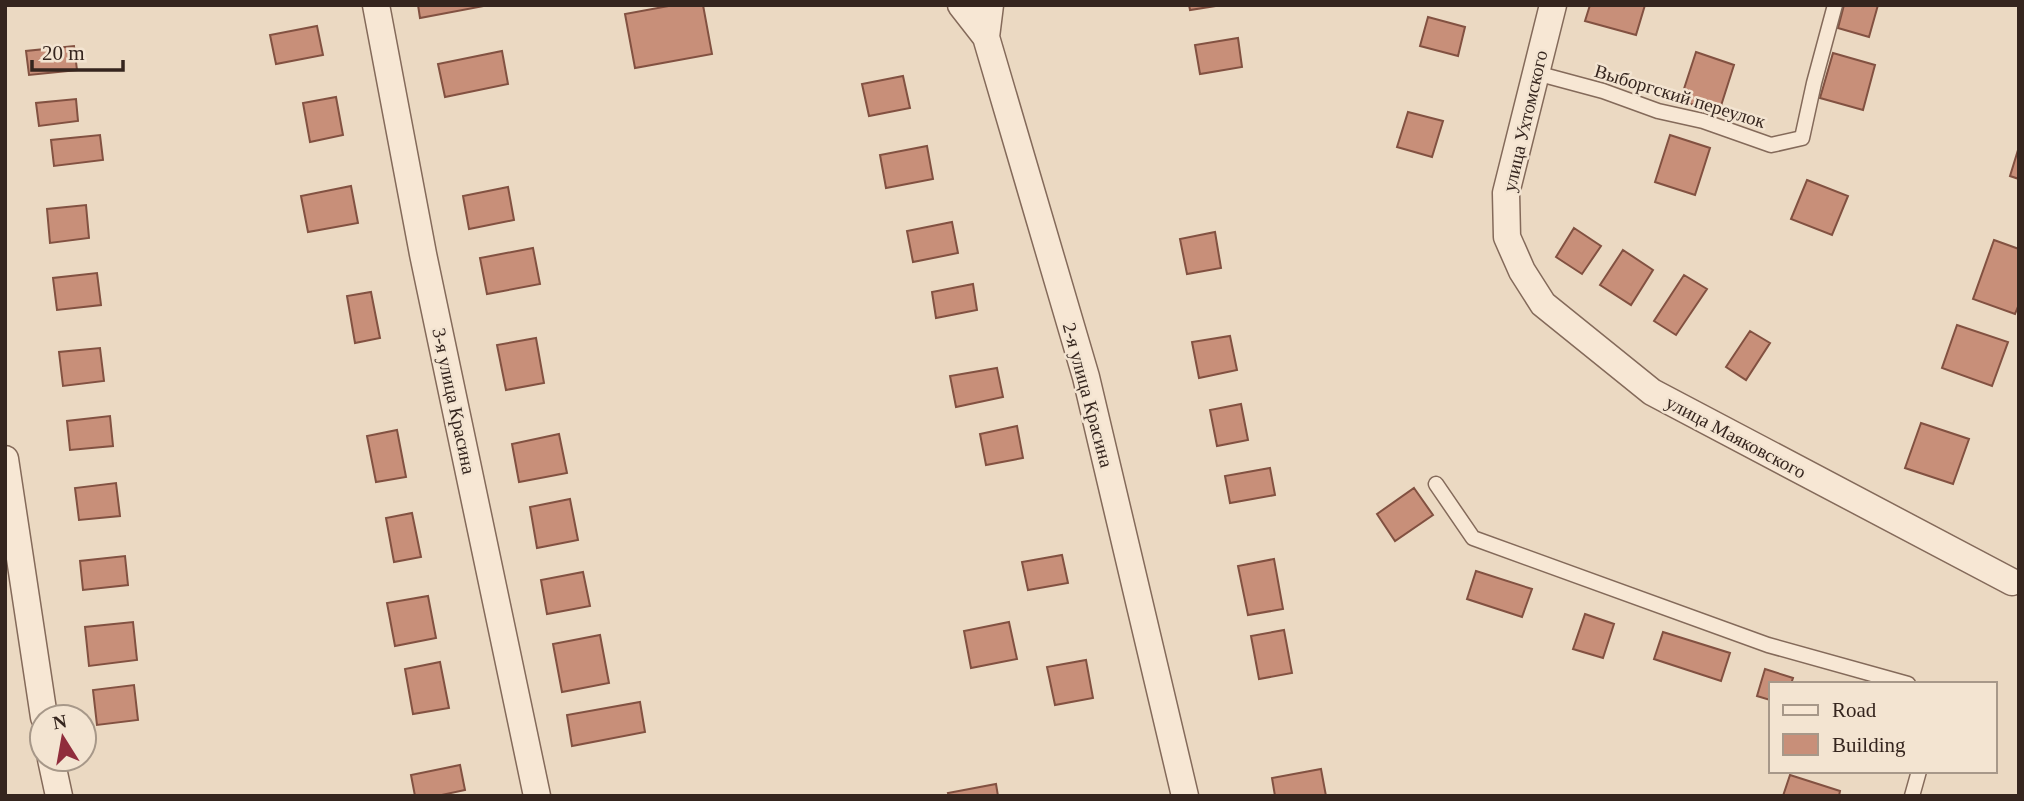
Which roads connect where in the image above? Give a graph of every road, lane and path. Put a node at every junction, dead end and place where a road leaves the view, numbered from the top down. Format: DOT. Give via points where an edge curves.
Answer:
graph roads {
  1 [pos="376,5"];
  2 [pos="961,5"];
  3 [pos="990,5"];
  4 [pos="1553,5"];
  5 [pos="1835,5"];
  6 [pos="986,37"];
  7 [pos="1536,73"];
  8 [pos="1507,237"];
  9 [pos="5,459"];
  10 [pos="1436,484"];
  11 [pos="2012,582"];
  12 [pos="1902,682"];
  13 [pos="42,703"];
  14 [pos="54,773"];
  15 [pos="1918,773"];
  16 [pos="59,796"];
  17 [pos="537,796"];
  18 [pos="1185,796"];
  19 [pos="1912,796"];
  1 -- 17 [label="street, 3-я улица Красина" via="423,254"];
  2 -- 6 [label="street, 2-я улица Красина"];
  3 -- 6 [label="street"];
  4 -- 7 [label="street, улица Ухтомского"];
  5 -- 7 [label="lane, Выборгский переулок" via="1802,138 1771,145"];
  6 -- 18 [label="street, 2-я улица Красина" via="1086,377"];
  7 -- 8 [label="street, улица Ухтомского" via="1506,193"];
  8 -- 11 [label="street, улица Маяковского" via="1543,304 1652,392"];
  9 -- 13 [label="street"];
  10 -- 12 [label="lane" via="1473,538 1769,645"];
  14 -- 16 [label="street"];
  15 -- 19 [label="lane"];
}
